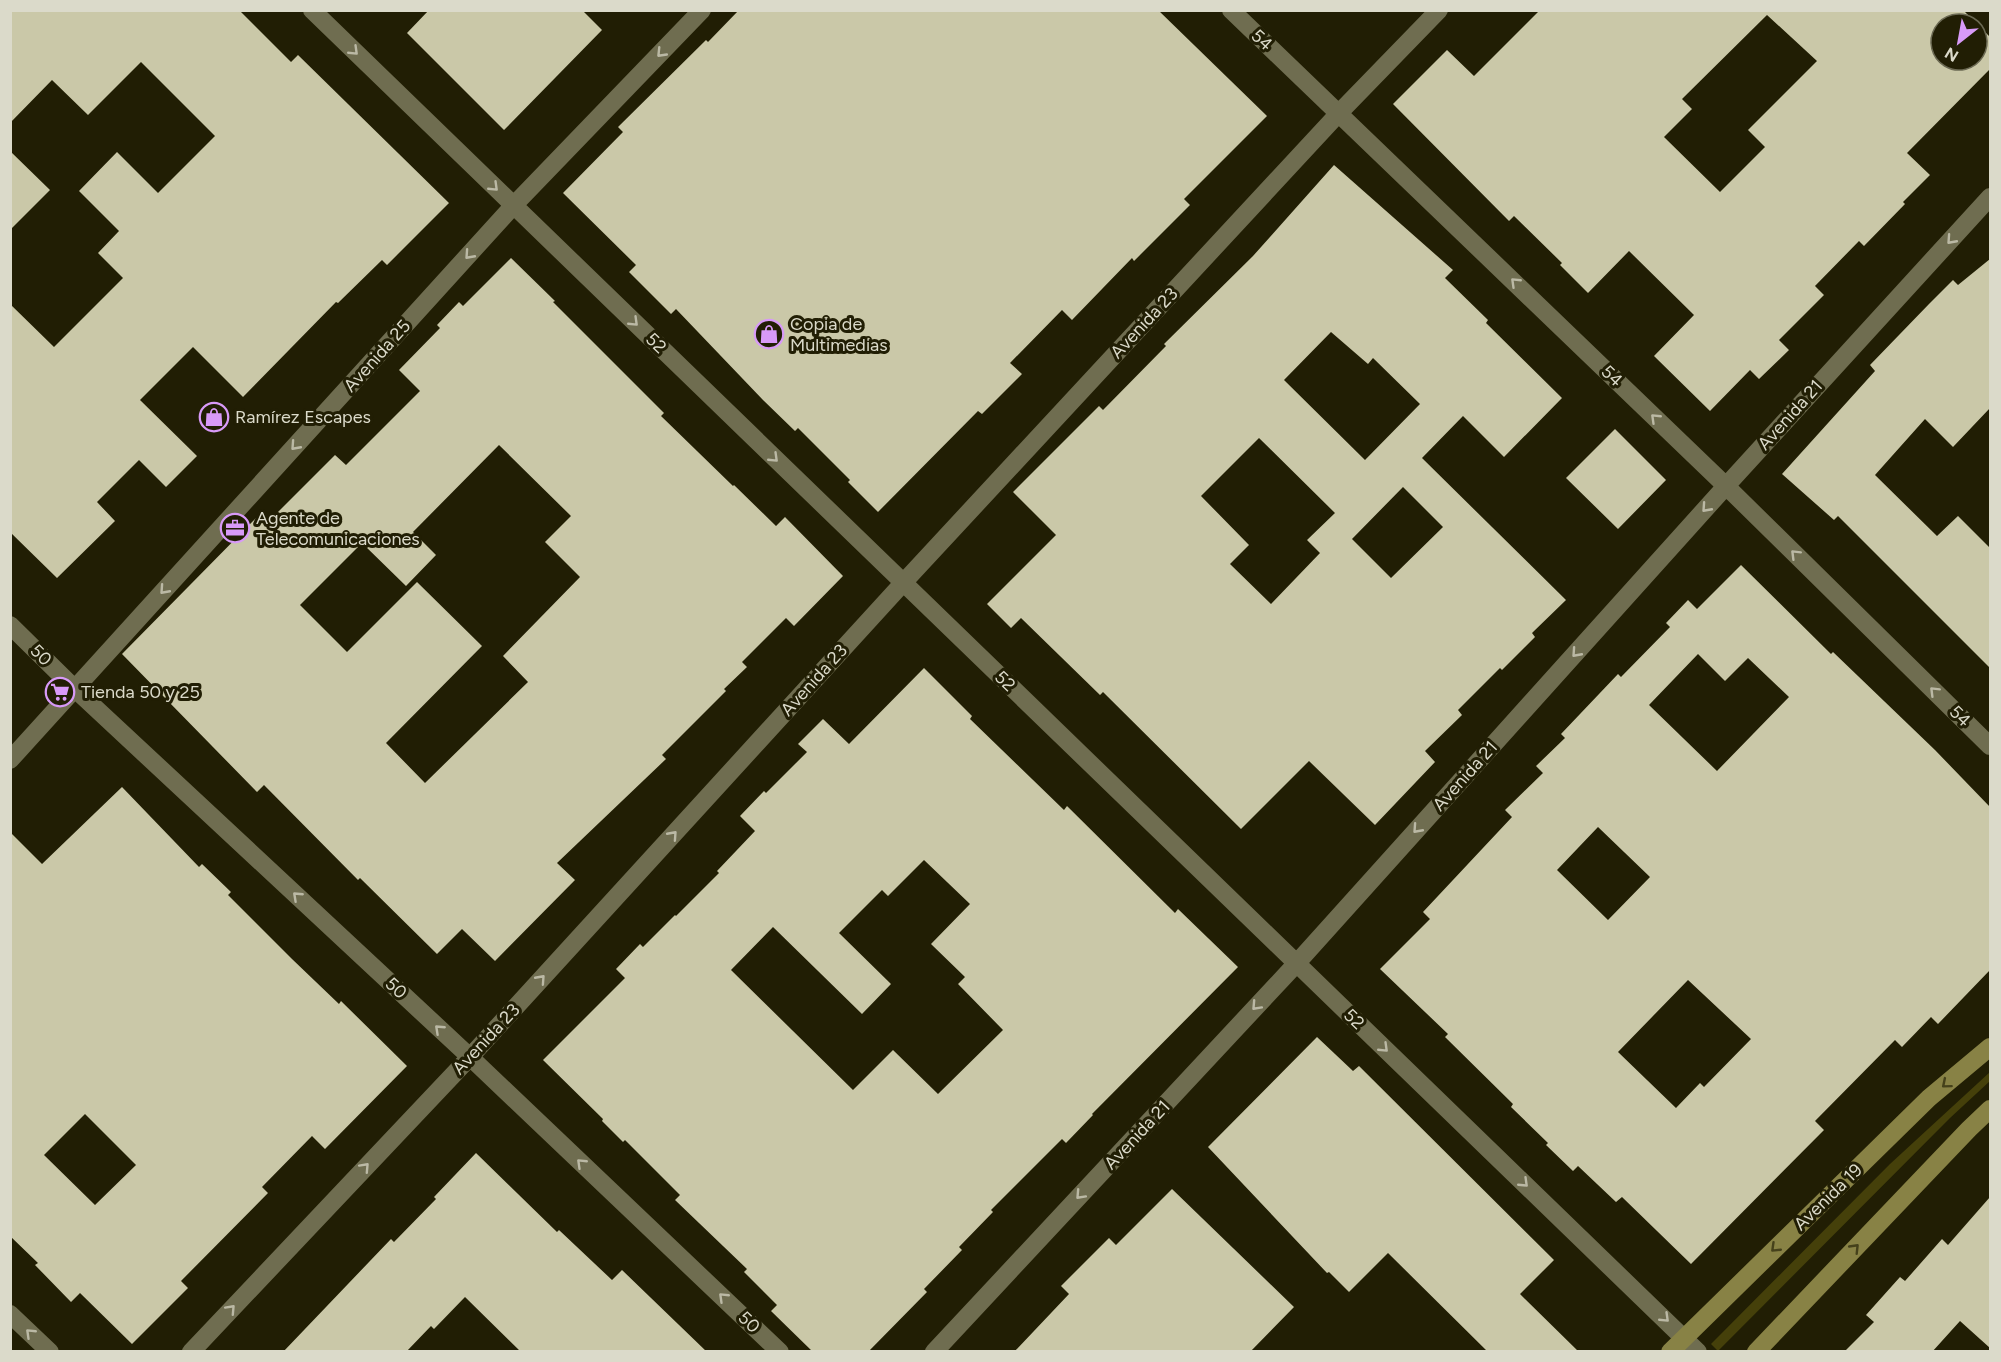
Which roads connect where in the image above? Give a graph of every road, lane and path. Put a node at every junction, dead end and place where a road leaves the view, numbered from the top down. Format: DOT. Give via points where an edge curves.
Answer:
graph roads {
  1 [pos="312,10"];
  2 [pos="702,10"];
  3 [pos="1231,10"];
  4 [pos="1439,10"];
  5 [pos="1339,112"];
  6 [pos="1990,197"];
  7 [pos="513,206"];
  8 [pos="1726,486"];
  9 [pos="903,583"];
  10 [pos="10,625"];
  11 [pos="75,689"];
  12 [pos="1990,746"];
  13 [pos="10,760"];
  14 [pos="1296,964"];
  15 [pos="1990,1047"];
  16 [pos="470,1057"];
  17 [pos="1990,1109"];
  18 [pos="10,1314"];
  19 [pos="1684,1336"];
  20 [pos="50,1352"];
  21 [pos="191,1352"];
  22 [pos="780,1352"];
  23 [pos="934,1352"];
  24 [pos="1670,1352"];
  25 [pos="1698,1352"];
  26 [pos="1756,1352"];
  1 -- 7 [label="street, 52, one-way"];
  2 -- 7 [label="street, Avenida 25, one-way"];
  3 -- 5 [label="street, 54"];
  4 -- 5 [label="street, Avenida 23"];
  8 -- 5 [label="street, 54, one-way"];
  5 -- 9 [label="street, Avenida 23"];
  6 -- 8 [label="street, Avenida 21, one-way"];
  7 -- 9 [label="street, 52, one-way"];
  7 -- 11 [label="street, Avenida 25, one-way"];
  12 -- 8 [label="street, 54, one-way"];
  8 -- 14 [label="street, Avenida 21, one-way"];
  9 -- 14 [label="street, 52"];
  16 -- 9 [label="street, Avenida 23, one-way"];
  10 -- 11 [label="street, 50"];
  11 -- 13 [label="street, Avenida 25"];
  16 -- 11 [label="street, 50, one-way"];
  14 -- 19 [label="street, 52, one-way"];
  14 -- 23 [label="street, Avenida 21, one-way"];
  15 -- 19 [label="main road, Avenida 19, one-way" via="1929,1098"];
  21 -- 16 [label="street, Avenida 23, one-way"];
  22 -- 16 [label="street, 50, one-way"];
  26 -- 17 [label="main road, one-way"];
  20 -- 18 [label="street, one-way"];
  19 -- 24 [label="main road, Avenida 19"];
  19 -- 25 [label="street, 52"];
}
